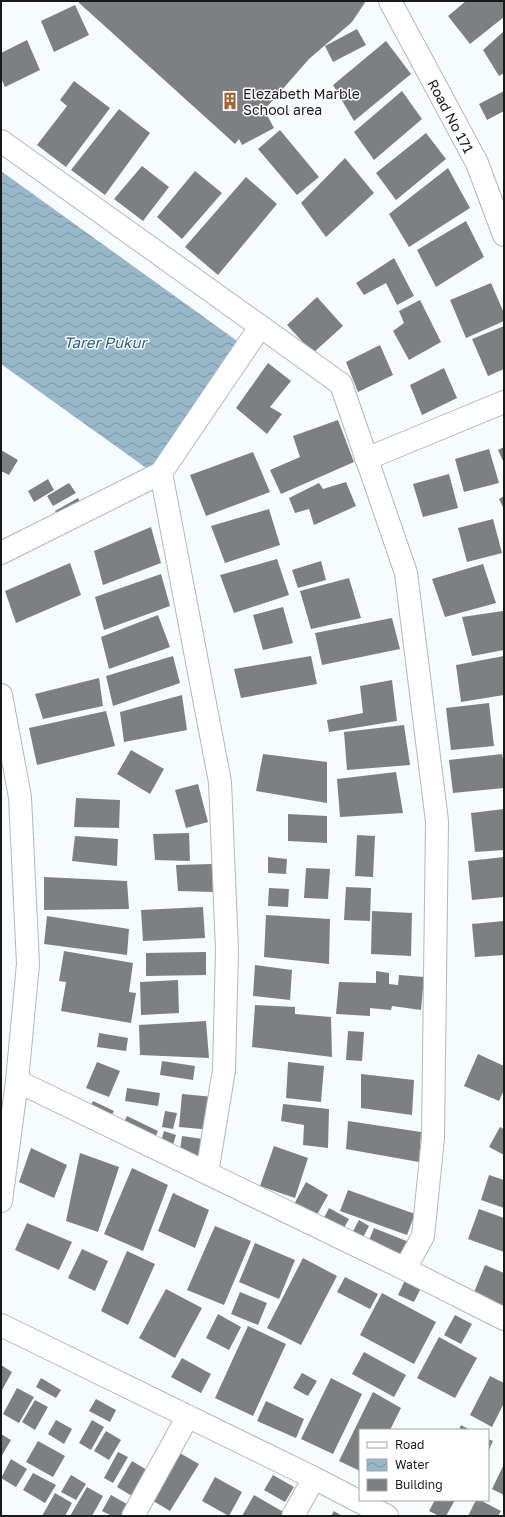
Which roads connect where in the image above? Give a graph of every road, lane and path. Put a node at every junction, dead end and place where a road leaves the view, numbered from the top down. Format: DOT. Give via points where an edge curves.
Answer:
graph roads {
  1 [pos="390,1"];
  2 [pos="1,141"];
  3 [pos="504,235"];
  4 [pos="260,327"];
  5 [pos="504,402"];
  6 [pos="366,459"];
  7 [pos="161,473"];
  8 [pos="1,553"];
  9 [pos="1,695"];
  10 [pos="17,1081"];
  11 [pos="208,1173"];
  12 [pos="1,1201"];
  13 [pos="405,1269"];
  14 [pos="504,1319"];
  15 [pos="1,1325"];
  16 [pos="188,1416"];
  17 [pos="314,1478"];
  18 [pos="133,1516"];
  19 [pos="293,1516"];
  20 [pos="387,1516"];
  1 -- 3 [label="street, Road No 171" via="477,163"];
  2 -- 4 [label="street"];
  4 -- 6 [label="street" via="341,384"];
  4 -- 7 [label="street"];
  5 -- 6 [label="street"];
  6 -- 13 [label="street" via="406,573 437,821 433,1138 424,1236"];
  7 -- 8 [label="street"];
  7 -- 11 [label="street" via="220,782 227,950 224,1070"];
  9 -- 10 [label="street" via="20,797 28,964"];
  10 -- 11 [label="street"];
  10 -- 12 [label="street"];
  11 -- 13 [label="street"];
  13 -- 14 [label="street"];
  15 -- 16 [label="street"];
  16 -- 17 [label="street"];
  16 -- 18 [label="street"];
  17 -- 19 [label="street"];
  17 -- 20 [label="street"];
}
